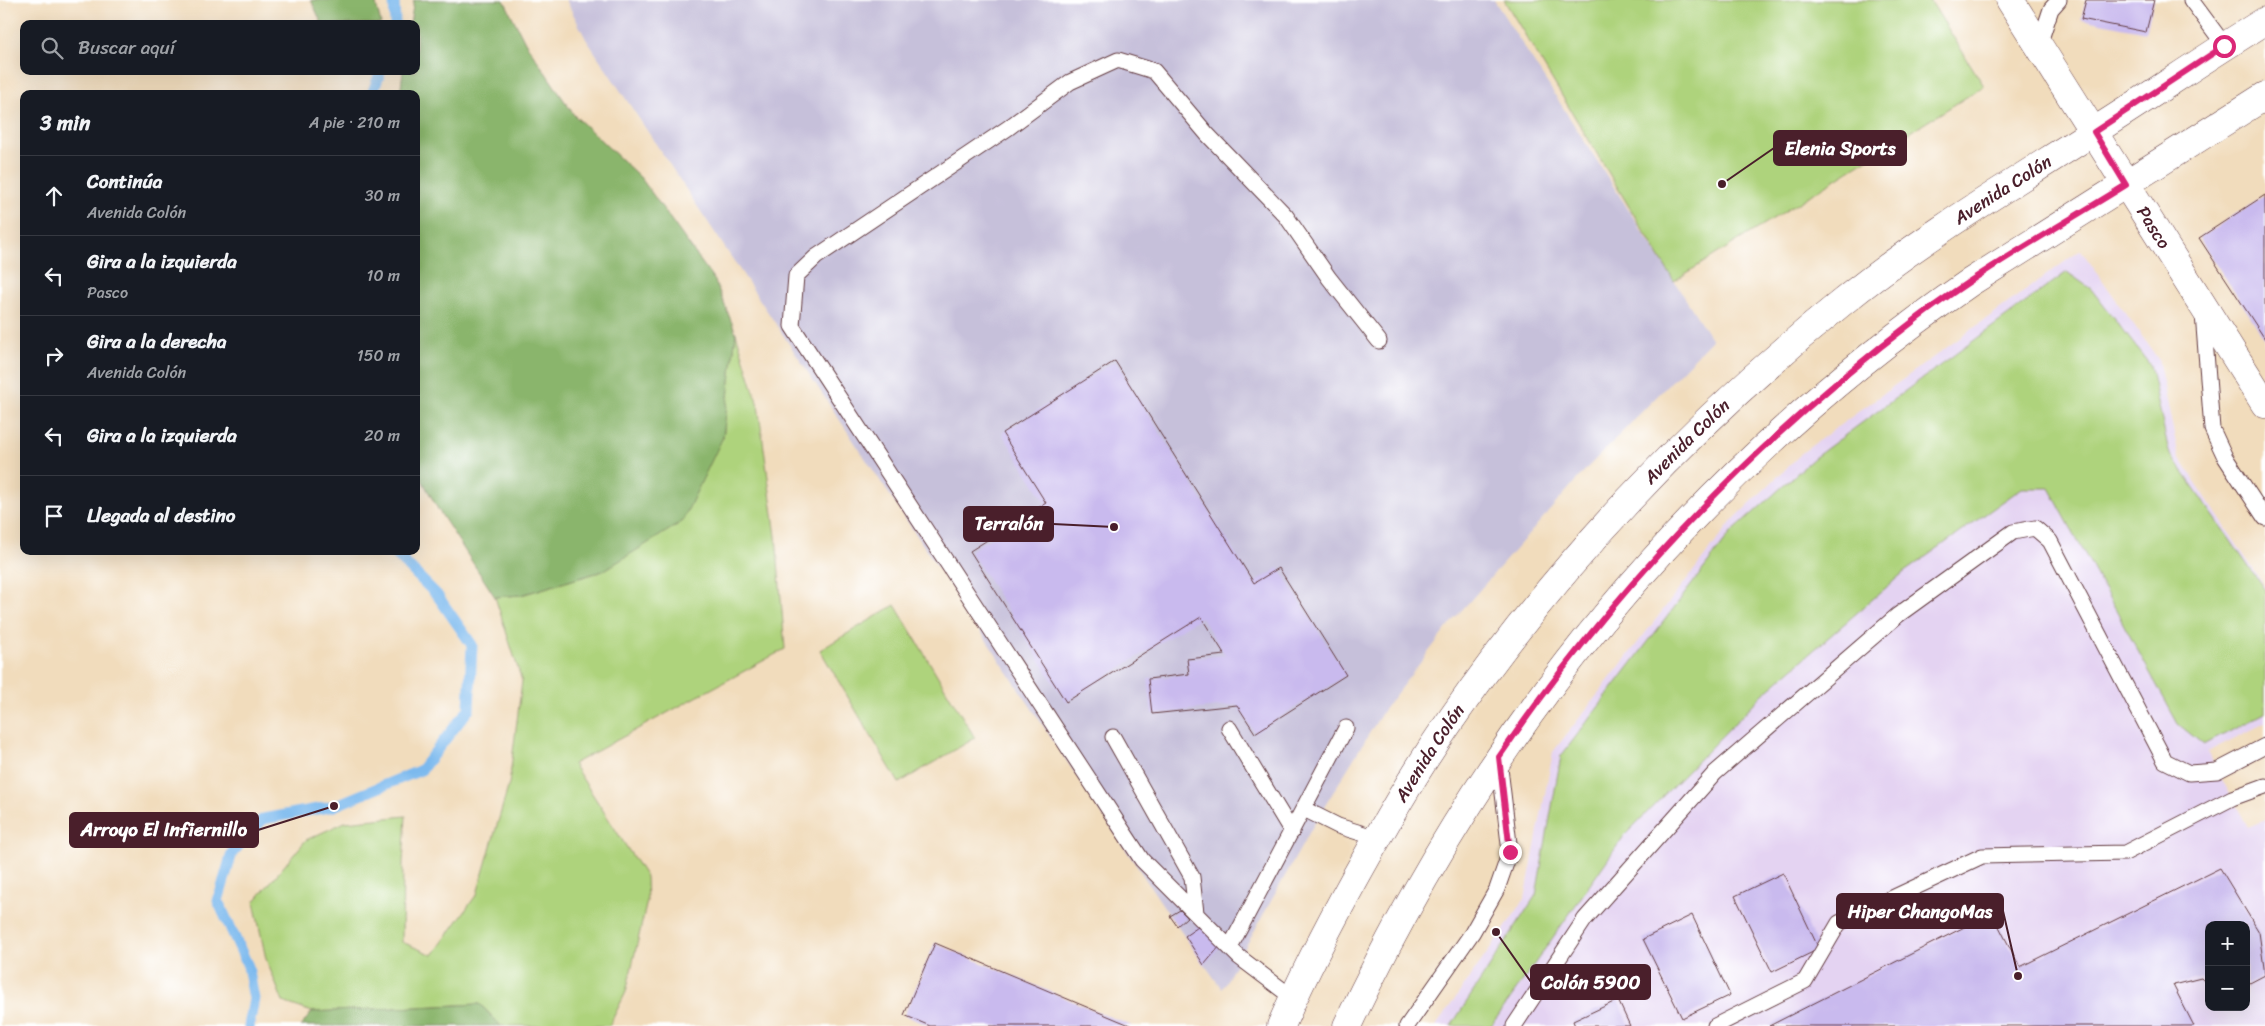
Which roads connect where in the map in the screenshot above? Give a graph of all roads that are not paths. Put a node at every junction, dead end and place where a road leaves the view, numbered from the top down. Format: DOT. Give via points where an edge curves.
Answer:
graph roads {
  1 [pos="2010,0"];
  2 [pos="2059,0"];
  3 [pos="2191,0"];
  4 [pos="2265,20"];
  5 [pos="2039,45"];
  6 [pos="2224,46"];
  7 [pos="2265,96"];
  8 [pos="2094,132"];
  9 [pos="2126,185"];
  10 [pos="2202,303"];
  11 [pos="1379,341"];
  12 [pos="2265,404"];
  13 [pos="2265,518"];
  14 [pos="1229,728"];
  15 [pos="1346,728"];
  16 [pos="1114,736"];
  17 [pos="2265,746"];
  18 [pos="1499,757"];
  19 [pos="2265,786"];
  20 [pos="1304,809"];
  21 [pos="1292,832"];
  22 [pos="1377,838"];
  23 [pos="1196,913"];
  24 [pos="1230,948"];
  25 [pos="1293,998"];
  26 [pos="1281,1026"];
  27 [pos="1346,1026"];
  28 [pos="1407,1026"];
  29 [pos="1514,1026"];
  30 [pos="1715,1026"];
  1 -- 5 [label="main road, Pasco"];
  2 -- 5 [label="lane" via="2050,8"];
  3 -- 6 [label="lane"];
  4 -- 6 [label="main road, Avenida Colón"];
  5 -- 8 [label="main road, Pasco"];
  6 -- 8 [label="main road, Avenida Colón"];
  7 -- 9 [label="main road"];
  8 -- 9 [label="main road, Pasco"];
  8 -- 22 [label="main road, Avenida Colón" via="1905,255 1784,351 1706,423 1596,536 1539,604 1448,724"];
  9 -- 10 [label="main road, Pasco"];
  9 -- 18 [label="main road" via="1921,316 1782,431 1686,523 1637,578 1566,664"];
  10 -- 12 [label="main road, Pasco"];
  10 -- 13 [label="lane" via="2212,429 2225,457"];
  11 -- 23 [label="lane" via="1329,278 1286,216 1207,134 1154,71 1118,60 1070,82 816,257 796,276 792,326 1142,860"];
  14 -- 21 [label="lane"];
  15 -- 20 [label="lane"];
  16 -- 23 [label="lane" via="1192,877"];
  17 -- 29 [label="lane" via="2218,771 2189,773 2166,761 2050,541 2035,528 2013,532 1898,615 1715,773 1585,920"];
  18 -- 27 [label="main road" via="1404,911"];
  18 -- 28 [label="lane" via="1510,852 1497,889 1472,933"];
  19 -- 30 [label="lane" via="2232,798 2125,853 1982,856 1839,923 1805,981"];
  20 -- 21 [label="lane"];
  20 -- 22 [label="lane" via="1338,826"];
  21 -- 24 [label="lane"];
  22 -- 25 [label="main road, Avenida Colón"];
  23 -- 24 [label="lane"];
  24 -- 25 [label="lane"];
  25 -- 26 [label="main road, Avenida Colón"];
}
